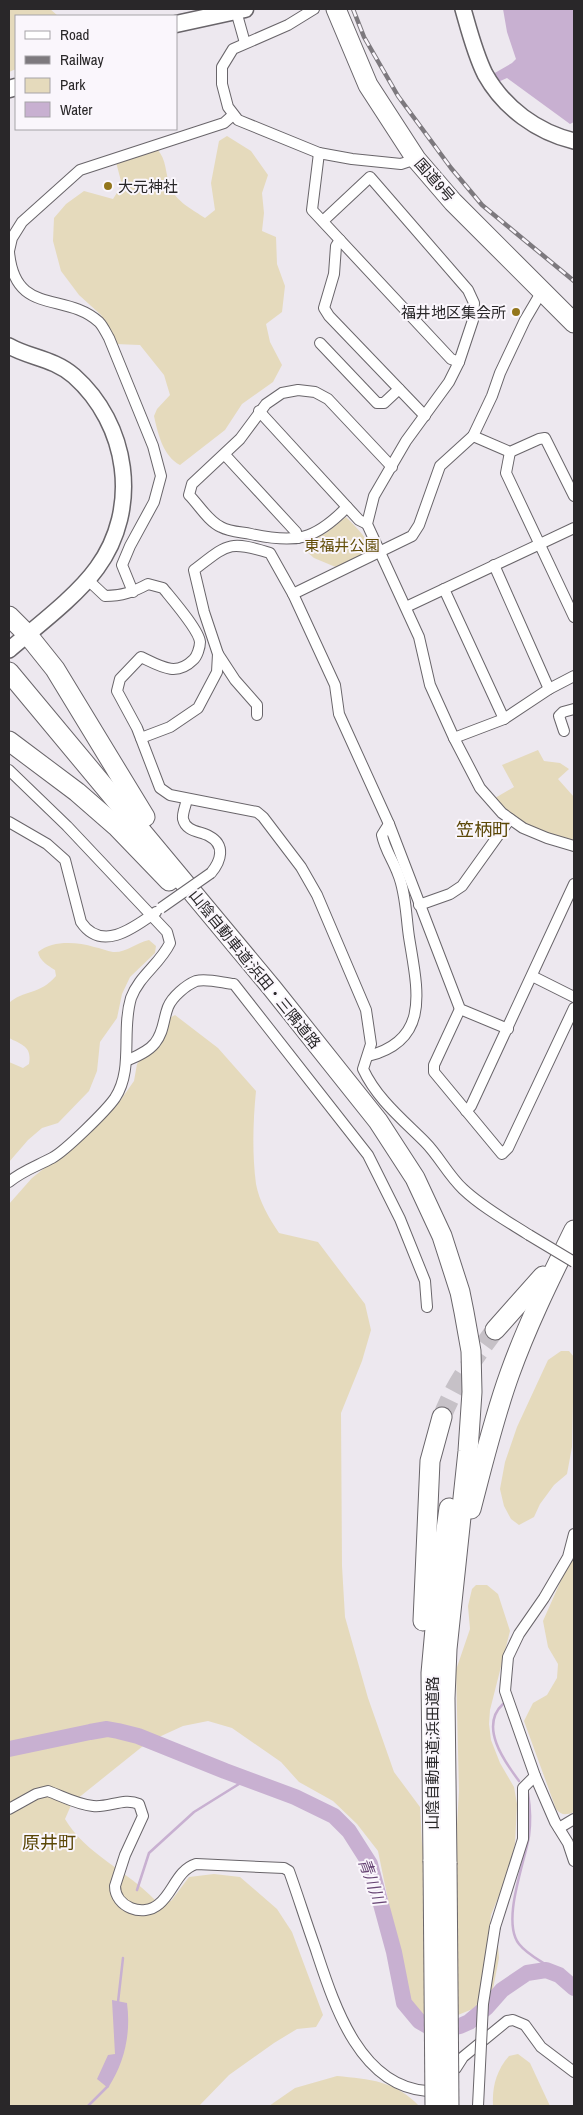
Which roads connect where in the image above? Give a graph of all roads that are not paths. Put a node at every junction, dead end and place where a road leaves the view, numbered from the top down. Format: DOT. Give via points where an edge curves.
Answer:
graph roads {
  1 [pos="314,9"];
  2 [pos="336,9"];
  3 [pos="463,9"];
  4 [pos="241,10"];
  5 [pos="178,24"];
  6 [pos="245,43"];
  7 [pos="233,115"];
  8 [pos="574,141"];
  9 [pos="319,152"];
  10 [pos="416,159"];
  11 [pos="323,222"];
  12 [pos="340,240"];
  13 [pos="9,251"];
  14 [pos="542,291"];
  15 [pos="574,323"];
  16 [pos="320,343"];
  17 [pos="10,350"];
  18 [pos="459,362"];
  19 [pos="399,389"];
  20 [pos="259,412"];
  21 [pos="424,416"];
  22 [pos="473,436"];
  23 [pos="510,452"];
  24 [pos="225,455"];
  25 [pos="392,466"];
  26 [pos="574,496"];
  27 [pos="347,507"];
  28 [pos="367,524"];
  29 [pos="574,528"];
  30 [pos="298,538"];
  31 [pos="539,544"];
  32 [pos="380,552"];
  33 [pos="494,565"];
  34 [pos="88,580"];
  35 [pos="444,589"];
  36 [pos="133,592"];
  37 [pos="293,594"];
  38 [pos="406,607"];
  39 [pos="9,616"];
  40 [pos="574,617"];
  41 [pos="27,634"];
  42 [pos="9,650"];
  43 [pos="218,654"];
  44 [pos="9,672"];
  45 [pos="574,676"];
  46 [pos="548,689"];
  47 [pos="574,709"];
  48 [pos="256,715"];
  49 [pos="504,719"];
  50 [pos="564,731"];
  51 [pos="141,738"];
  52 [pos="454,738"];
  53 [pos="9,741"];
  54 [pos="9,770"];
  55 [pos="187,799"];
  56 [pos="510,819"];
  57 [pos="9,822"];
  58 [pos="389,824"];
  59 [pos="574,846"];
  60 [pos="574,884"];
  61 [pos="193,892"];
  62 [pos="419,905"];
  63 [pos="151,916"];
  64 [pos="532,976"];
  65 [pos="272,988"];
  66 [pos="574,997"];
  67 [pos="574,1008"];
  68 [pos="460,1009"];
  69 [pos="508,1028"];
  70 [pos="368,1056"];
  71 [pos="126,1061"];
  72 [pos="466,1112"];
  73 [pos="9,1182"];
  74 [pos="574,1231"];
  75 [pos="574,1262"];
  76 [pos="427,1307"];
  77 [pos="496,1330"];
  78 [pos="467,1402"];
  79 [pos="442,1417"];
  80 [pos="574,1534"];
  81 [pos="451,1606"];
  82 [pos="535,1776"];
  83 [pos="432,1802"];
  84 [pos="9,1809"];
  85 [pos="574,1819"];
  86 [pos="559,1828"];
  87 [pos="574,1860"];
  88 [pos="440,1862"];
  89 [pos="574,2072"];
  90 [pos="435,2106"];
  91 [pos="449,2106"];
  92 [pos="478,2106"];
  1 -- 6 [label="street"];
  2 -- 10 [label="highway, 国道9号" via="368,85"];
  3 -- 8 [label="main road" via="486,74 505,100 547,132"];
  4 -- 5 [label="main road"];
  4 -- 6 [label="street"];
  6 -- 7 [label="street" via="233,49 222,67 226,100"];
  7 -- 9 [label="street" via="238,120"];
  7 -- 13 [label="street" via="224,123 80,170 22,222 12,238"];
  9 -- 10 [label="street" via="401,164"];
  9 -- 11 [label="street" via="312,210"];
  10 -- 14 [label="highway, 国道9号" via="453,202"];
  11 -- 12 [label="street"];
  11 -- 18 [label="street" via="370,178 468,290 474,302 473,320"];
  12 -- 18 [label="street" via="451,359"];
  12 -- 19 [label="street" via="336,246 334,274 324,308"];
  13 -- 36 [label="street" via="12,273 20,287 38,299 81,310 100,322 110,338 153,446 160,476 154,502 122,565"];
  14 -- 15 [label="highway, 国道9号"];
  14 -- 22 [label="street" via="525,320"];
  16 -- 19 [label="street" via="377,403 384,403"];
  17 -- 34 [label="main road" via="54,363 73,375 99,405 120,448 124,494 121,516 104,559"];
  18 -- 21 [label="street" via="450,382"];
  19 -- 21 [label="street"];
  20 -- 24 [label="street"];
  20 -- 25 [label="street" via="282,393 298,390 315,392 328,399"];
  20 -- 27 [label="street"];
  21 -- 25 [label="street"];
  22 -- 23 [label="street"];
  22 -- 32 [label="street" via="440,466 412,536"];
  23 -- 26 [label="street" via="539,438 546,438"];
  23 -- 31 [label="street" via="506,473"];
  24 -- 30 [label="street"];
  24 -- 30 [label="street" via="192,484 189,495 222,528 279,540"];
  25 -- 28 [label="street" via="374,496"];
  27 -- 28 [label="street"];
  27 -- 30 [label="street" via="316,534"];
  28 -- 32 [label="street"];
  29 -- 31 [label="street"];
  31 -- 33 [label="street"];
  31 -- 40 [label="street"];
  32 -- 37 [label="street"];
  32 -- 38 [label="street"];
  33 -- 35 [label="street"];
  33 -- 46 [label="street"];
  34 -- 36 [label="street" via="105,596"];
  34 -- 41 [label="main road"];
  35 -- 38 [label="street"];
  35 -- 49 [label="street"];
  36 -- 51 [label="street" via="148,584 163,588 200,642 196,658 187,666 176,670 165,668 141,657 120,679 117,691"];
  37 -- 43 [label="street" via="270,554 244,545 224,547 194,570"];
  37 -- 58 [label="street" via="335,685 338,714"];
  38 -- 52 [label="street" via="422,646 430,685"];
  39 -- 41 [label="highway"];
  41 -- 42 [label="main road"];
  41 -- 61 [label="highway" via="60,677 137,806 174,855"];
  43 -- 48 [label="street" via="256,705"];
  43 -- 51 [label="street" via="217,672 198,708 170,728"];
  44 -- 61 [label="highway, 山陰自動車道;浜田・三隅道路"];
  45 -- 46 [label="street"];
  46 -- 49 [label="street"];
  47 -- 50 [label="street" via="559,716"];
  49 -- 52 [label="street"];
  51 -- 55 [label="street" via="160,788 170,795"];
  52 -- 56 [label="street" via="480,788"];
  53 -- 65 [label="highway" via="116,826"];
  54 -- 63 [label="street" via="67,826"];
  55 -- 63 [label="street, bridge" via="182,818 195,832 208,835 215,841 220,851 220,862 211,873"];
  55 -- 70 [label="street" via="257,812 301,867 317,895 366,1010 371,1044"];
  56 -- 59 [label="street" via="536,834"];
  56 -- 62 [label="street" via="462,886"];
  57 -- 63 [label="street" via="47,844 65,860 81,922 87,930 113,937"];
  58 -- 62 [label="street"];
  58 -- 70 [label="street" via="382,835 398,874 417,993 414,1018 406,1034 385,1052"];
  60 -- 64 [label="street"];
  61 -- 65 [label="highway, 山陰自動車道;浜田・三隅道路"];
  62 -- 68 [label="street"];
  63 -- 71 [label="street" via="167,932 170,943 137,985 131,1000 125,1035"];
  64 -- 66 [label="street"];
  64 -- 69 [label="street"];
  65 -- 78 [label="highway, 山陰自動車道;浜田・三隅道路" via="378,1122 398,1150 430,1208 460,1292"];
  67 -- 72 [label="street" via="508,1148 502,1154"];
  68 -- 69 [label="street"];
  68 -- 72 [label="street" via="433,1069"];
  69 -- 72 [label="street"];
  70 -- 75 [label="street, bridge" via="363,1069 380,1097 427,1144 464,1190"];
  71 -- 73 [label="street" via="122,1086 105,1111 54,1158"];
  71 -- 76 [label="street" via="154,1044 164,1026 168,1006 179,992 203,980 234,984 368,1155 425,1281"];
  74 -- 77 [label="highway" via="539,1283"];
  74 -- 81 [label="highway" via="529,1326 494,1422 460,1554"];
  78 -- 81 [label="highway, 山陰自動車道;浜田道路"];
  78 -- 83 [label="highway, 山陰自動車道;浜田道路" via="435,1620 431,1673"];
  79 -- 83 [label="highway" via="430,1461 422,1635 424,1718"];
  80 -- 82 [label="street" via="568,1557 508,1657 505,1691"];
  81 -- 88 [label="highway, 山陰自動車道;浜田道路"];
  82 -- 86 [label="street"];
  82 -- 92 [label="street, bridge" via="523,1788 523,1838 495,1927 483,2004"];
  83 -- 88 [label="highway, 山陰自動車道;浜田道路"];
  84 -- 89 [label="street" via="48,1791 70,1801 93,1806 126,1801 139,1804 144,1816 125,1855 115,1886 115,1891 126,1905 135,1910 151,1910 160,1904 179,1877 196,1864 284,1868 288,1871 339,2015 349,2034 382,2074 398,2082 427,2091 481,2042 507,2021 513,2020 525,2025 541,2047"];
  85 -- 86 [label="street"];
  86 -- 87 [label="street"];
  88 -- 90 [label="highway, 山陰自動車道;浜田道路, bridge"];
  88 -- 91 [label="highway, 山陰自動車道;浜田道路, bridge"];
}
